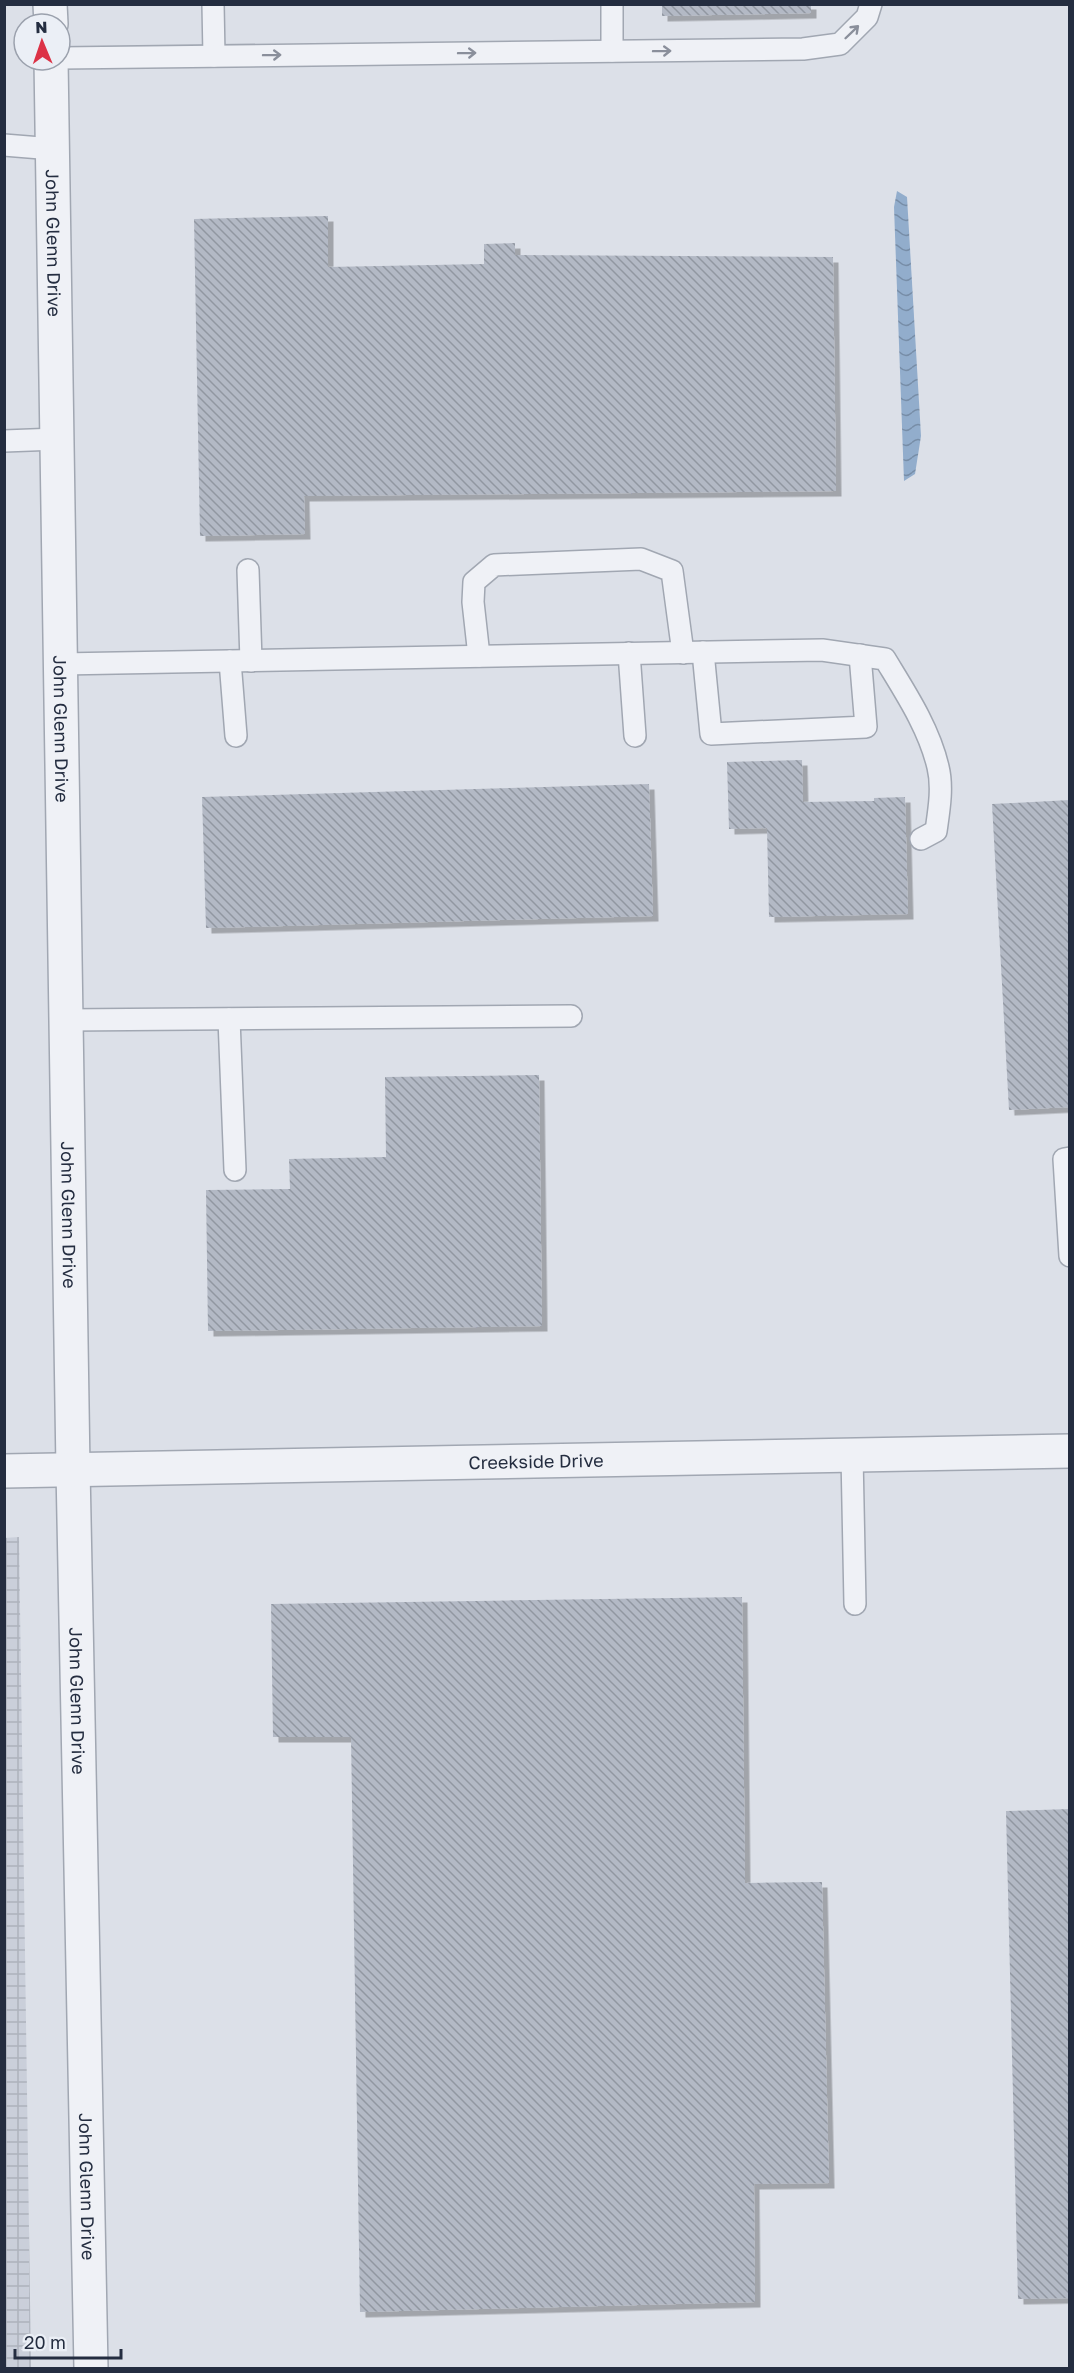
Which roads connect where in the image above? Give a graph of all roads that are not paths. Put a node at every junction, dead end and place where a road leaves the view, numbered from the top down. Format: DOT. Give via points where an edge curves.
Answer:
graph roads {
  1 [pos="213,4"];
  2 [pos="612,4"];
  3 [pos="871,4"];
  4 [pos="612,51"];
  5 [pos="214,56"];
  6 [pos="72,58"];
  7 [pos="51,72"];
  8 [pos="4,145"];
  9 [pos="52,149"];
  10 [pos="57,439"];
  11 [pos="4,441"];
  12 [pos="248,570"];
  13 [pos="629,653"];
  14 [pos="693,653"];
  15 [pos="860,655"];
  16 [pos="479,656"];
  17 [pos="241,661"];
  18 [pos="61,664"];
  19 [pos="236,736"];
  20 [pos="635,736"];
  21 [pos="921,839"];
  22 [pos="571,1016"];
  23 [pos="230,1019"];
  24 [pos="66,1020"];
  25 [pos="1070,1158"];
  26 [pos="235,1170"];
  27 [pos="1070,1256"];
  28 [pos="1070,1451"];
  29 [pos="852,1455"];
  30 [pos="74,1469"];
  31 [pos="4,1471"];
  32 [pos="855,1604"];
  33 [pos="91,2368"];
  1 -- 5 [label="lane"];
  2 -- 4 [label="lane"];
  4 -- 3 [label="lane, one-way" via="803,49 840,44 867,17"];
  5 -- 4 [label="lane, one-way"];
  5 -- 6 [label="lane"];
  7 -- 9 [label="street, John Glenn Drive"];
  8 -- 9 [label="lane"];
  9 -- 10 [label="street, John Glenn Drive"];
  10 -- 11 [label="lane"];
  10 -- 18 [label="street, John Glenn Drive"];
  12 -- 17 [label="lane"];
  13 -- 14 [label="lane"];
  13 -- 16 [label="lane"];
  13 -- 20 [label="lane"];
  14 -- 15 [label="lane" via="822,650"];
  14 -- 15 [label="lane" via="711,734 866,727"];
  14 -- 16 [label="lane" via="672,571 641,560 494,565 474,582"];
  15 -- 21 [label="lane" via="885,658 910,700 938,767 941,802 936,831"];
  16 -- 17 [label="lane"];
  17 -- 18 [label="lane"];
  17 -- 19 [label="lane"];
  18 -- 24 [label="street, John Glenn Drive"];
  22 -- 23 [label="lane"];
  23 -- 24 [label="lane"];
  23 -- 26 [label="lane"];
  24 -- 30 [label="street, John Glenn Drive"];
  25 -- 27 [label="lane" via="1064,1159"];
  28 -- 29 [label="street, Creekside Drive"];
  29 -- 30 [label="street, Creekside Drive"];
  29 -- 32 [label="lane"];
  30 -- 31 [label="street, Creekside Drive"];
  30 -- 33 [label="street, John Glenn Drive"];
}
